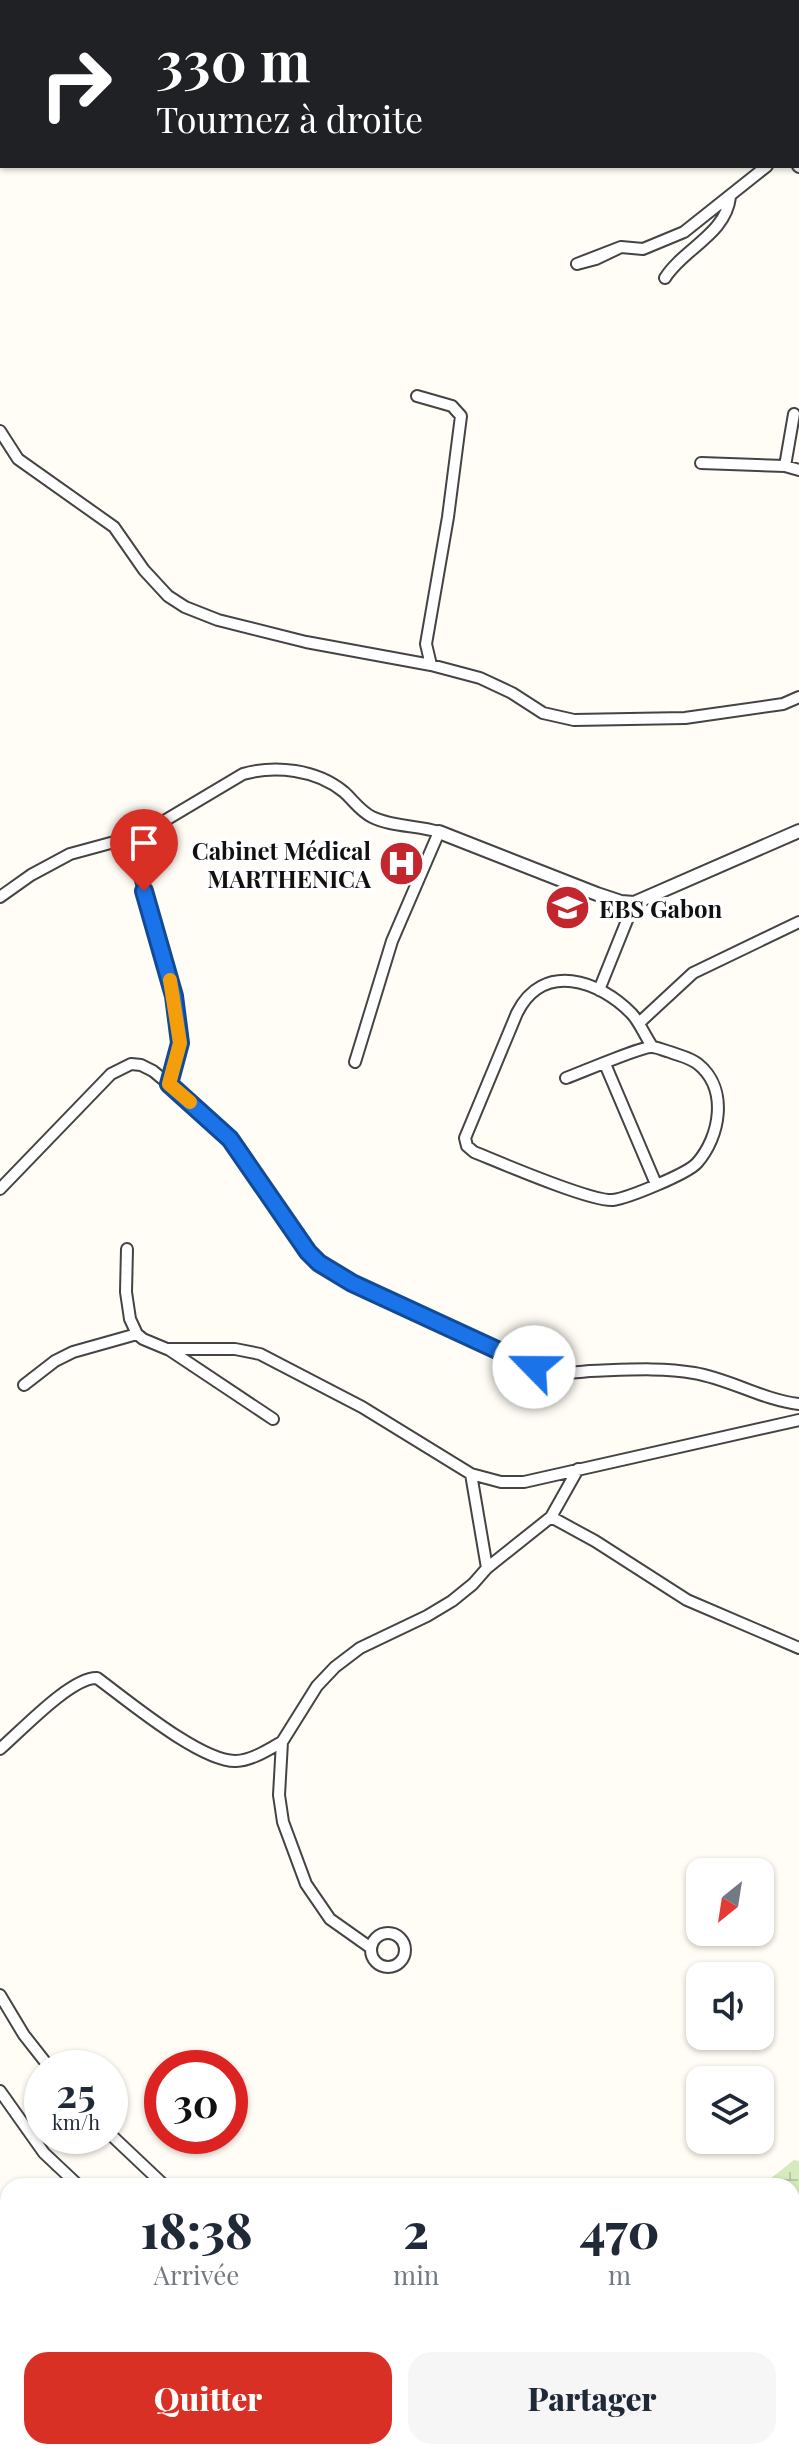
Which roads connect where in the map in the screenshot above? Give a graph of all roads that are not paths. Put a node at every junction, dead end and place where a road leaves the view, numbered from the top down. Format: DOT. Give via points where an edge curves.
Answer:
graph roads {
  1 [pos="765,168"];
  2 [pos="730,197"];
  3 [pos="621,247"];
  4 [pos="665,278"];
  5 [pos="417,396"];
  6 [pos="794,414"];
  7 [pos="0,431"];
  8 [pos="701,463"];
  9 [pos="785,466"];
  10 [pos="799,470"];
  11 [pos="431,665"];
  12 [pos="799,697"];
  13 [pos="799,831"];
  14 [pos="439,832"];
  15 [pos="129,838"];
  16 [pos="0,897"];
  17 [pos="634,903"];
  18 [pos="799,922"];
  19 [pos="599,990"];
  20 [pos="639,1023"];
  21 [pos="652,1046"];
  22 [pos="355,1062"];
  23 [pos="605,1064"];
  24 [pos="566,1078"];
  25 [pos="169,1084"];
  26 [pos="656,1184"];
  27 [pos="0,1189"];
  28 [pos="127,1249"];
  29 [pos="137,1334"];
  30 [pos="167,1349"];
  31 [pos="24,1385"];
  32 [pos="799,1404"];
  33 [pos="273,1419"];
  34 [pos="799,1420"];
  35 [pos="578,1469"];
  36 [pos="471,1474"];
  37 [pos="551,1517"];
  38 [pos="487,1568"];
  39 [pos="799,1648"];
  40 [pos="282,1742"];
  41 [pos="0,1749"];
  42 [pos="371,1948"];
  43 [pos="0,1995"];
  44 [pos="36,2050"];
  45 [pos="0,2091"];
  46 [pos="128,2151"];
  47 [pos="71,2178"];
  48 [pos="157,2178"];
  1 -- 2 [label="street"];
  2 -- 3 [label="street" via="684,232 643,249"];
  2 -- 4 [label="street" via="717,227"];
  5 -- 11 [label="street" via="452,406 461,416 426,644"];
  6 -- 9 [label="street"];
  7 -- 11 [label="street" via="32,471 114,527 156,583 185,607 278,636"];
  8 -- 9 [label="street"];
  9 -- 10 [label="street"];
  11 -- 12 [label="street" via="480,678 543,713 574,720 685,718"];
  13 -- 17 [label="street"];
  14 -- 15 [label="street" via="379,820 340,789 283,768 243,774"];
  14 -- 17 [label="street" via="597,894"];
  14 -- 22 [label="street" via="392,941"];
  15 -- 16 [label="street" via="70,854"];
  15 -- 25 [label="street" via="174,996 180,1043"];
  17 -- 19 [label="street"];
  18 -- 20 [label="street" via="693,973"];
  19 -- 20 [label="street"];
  19 -- 26 [label="street" via="568,980 529,994 465,1142 474,1152 598,1198 612,1200"];
  20 -- 21 [label="street"];
  21 -- 23 [label="street"];
  21 -- 26 [label="street" via="701,1066 714,1090 718,1116 712,1141 694,1167"];
  23 -- 24 [label="street"];
  23 -- 26 [label="street"];
  25 -- 27 [label="street" via="141,1065 117,1069"];
  25 -- 32 [label="street" via="230,1139 308,1252 352,1283 547,1371 689,1372"];
  28 -- 29 [label="street" via="126,1292"];
  29 -- 30 [label="street"];
  29 -- 31 [label="street" via="73,1352"];
  30 -- 33 [label="street"];
  30 -- 36 [label="street" via="260,1354 362,1407"];
  34 -- 35 [label="street"];
  35 -- 36 [label="street" via="515,1484"];
  35 -- 37 [label="street"];
  36 -- 38 [label="street"];
  37 -- 38 [label="street"];
  37 -- 39 [label="street" via="687,1600"];
  38 -- 40 [label="street" via="452,1601 360,1648 335,1667"];
  40 -- 41 [label="street" via="240,1761 215,1757 92,1678 69,1690"];
  40 -- 42 [label="street" via="283,1822 306,1884 330,1919"];
  43 -- 44 [label="street"];
  45 -- 47 [label="street" via="44,2153"];
  46 -- 48 [label="street"];
}
